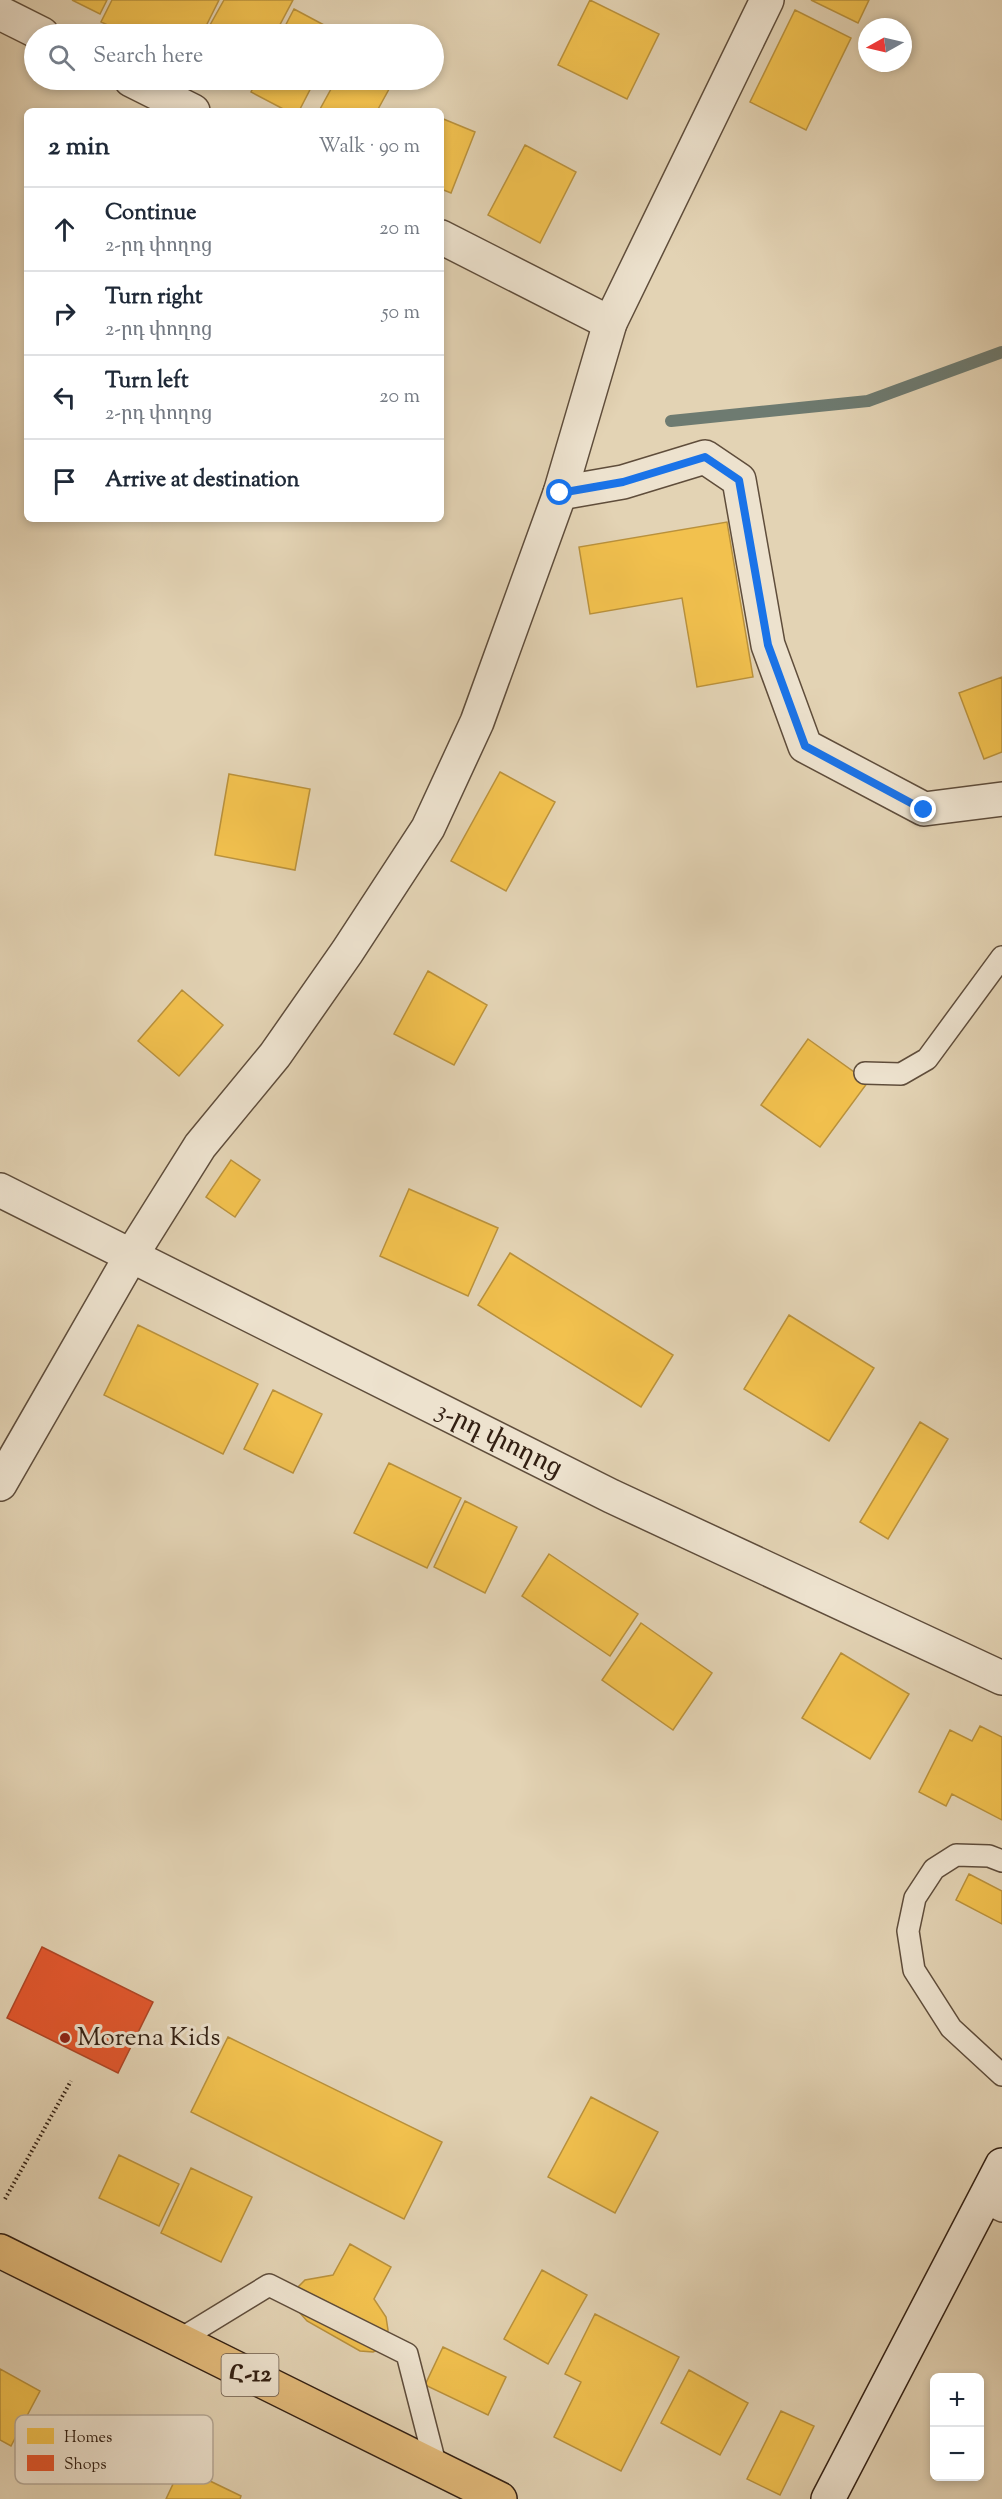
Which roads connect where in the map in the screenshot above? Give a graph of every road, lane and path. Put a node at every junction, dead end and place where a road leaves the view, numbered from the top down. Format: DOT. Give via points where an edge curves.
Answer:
graph roads {
  1 [pos="766,0"];
  2 [pos="0,13"];
  3 [pos="24,25"];
  4 [pos="151,90"];
  5 [pos="187,108"];
  6 [pos="444,239"];
  7 [pos="610,323"];
  8 [pos="560,493"];
  9 [pos="1002,799"];
  10 [pos="1002,957"];
  11 [pos="865,1073"];
  12 [pos="0,1190"];
  13 [pos="131,1256"];
  14 [pos="0,1484"];
  15 [pos="1002,1678"];
  16 [pos="1002,1861"];
  17 [pos="1002,2075"];
  18 [pos="71,2082"];
  19 [pos="1002,2165"];
  20 [pos="5,2199"];
  21 [pos="992,2207"];
  22 [pos="0,2251"];
  23 [pos="179,2340"];
  24 [pos="436,2467"];
  25 [pos="500,2499"];
  26 [pos="828,2499"];
  1 -- 7 [label="street"];
  2 -- 3 [label="street"];
  4 -- 5 [label="street"];
  6 -- 7 [label="street"];
  7 -- 8 [label="street"];
  8 -- 9 [label="street" via="623,482 705,457 739,480 768,645 805,746 924,810"];
  8 -- 13 [label="street" via="477,722 428,828 275,1055 200,1146"];
  10 -- 11 [label="lane" via="927,1059 901,1074"];
  12 -- 13 [label="street, 3-րդ փողոց"];
  13 -- 14 [label="street"];
  13 -- 15 [label="street, 3-րդ փողոց" via="611,1496"];
  16 -- 17 [label="lane" via="989,1856 956,1855 934,1869 915,1898 908,1931 914,1970 951,2028"];
  18 -- 20 [label="path"];
  19 -- 21 [label="street"];
  21 -- 26 [label="street"];
  22 -- 23 [label="main road, Հ-12"];
  23 -- 24 [label="main road, Հ-12"];
  23 -- 24 [label="lane" via="269,2285 280,2290 407,2354"];
  24 -- 25 [label="main road, Հ-12"];
}
